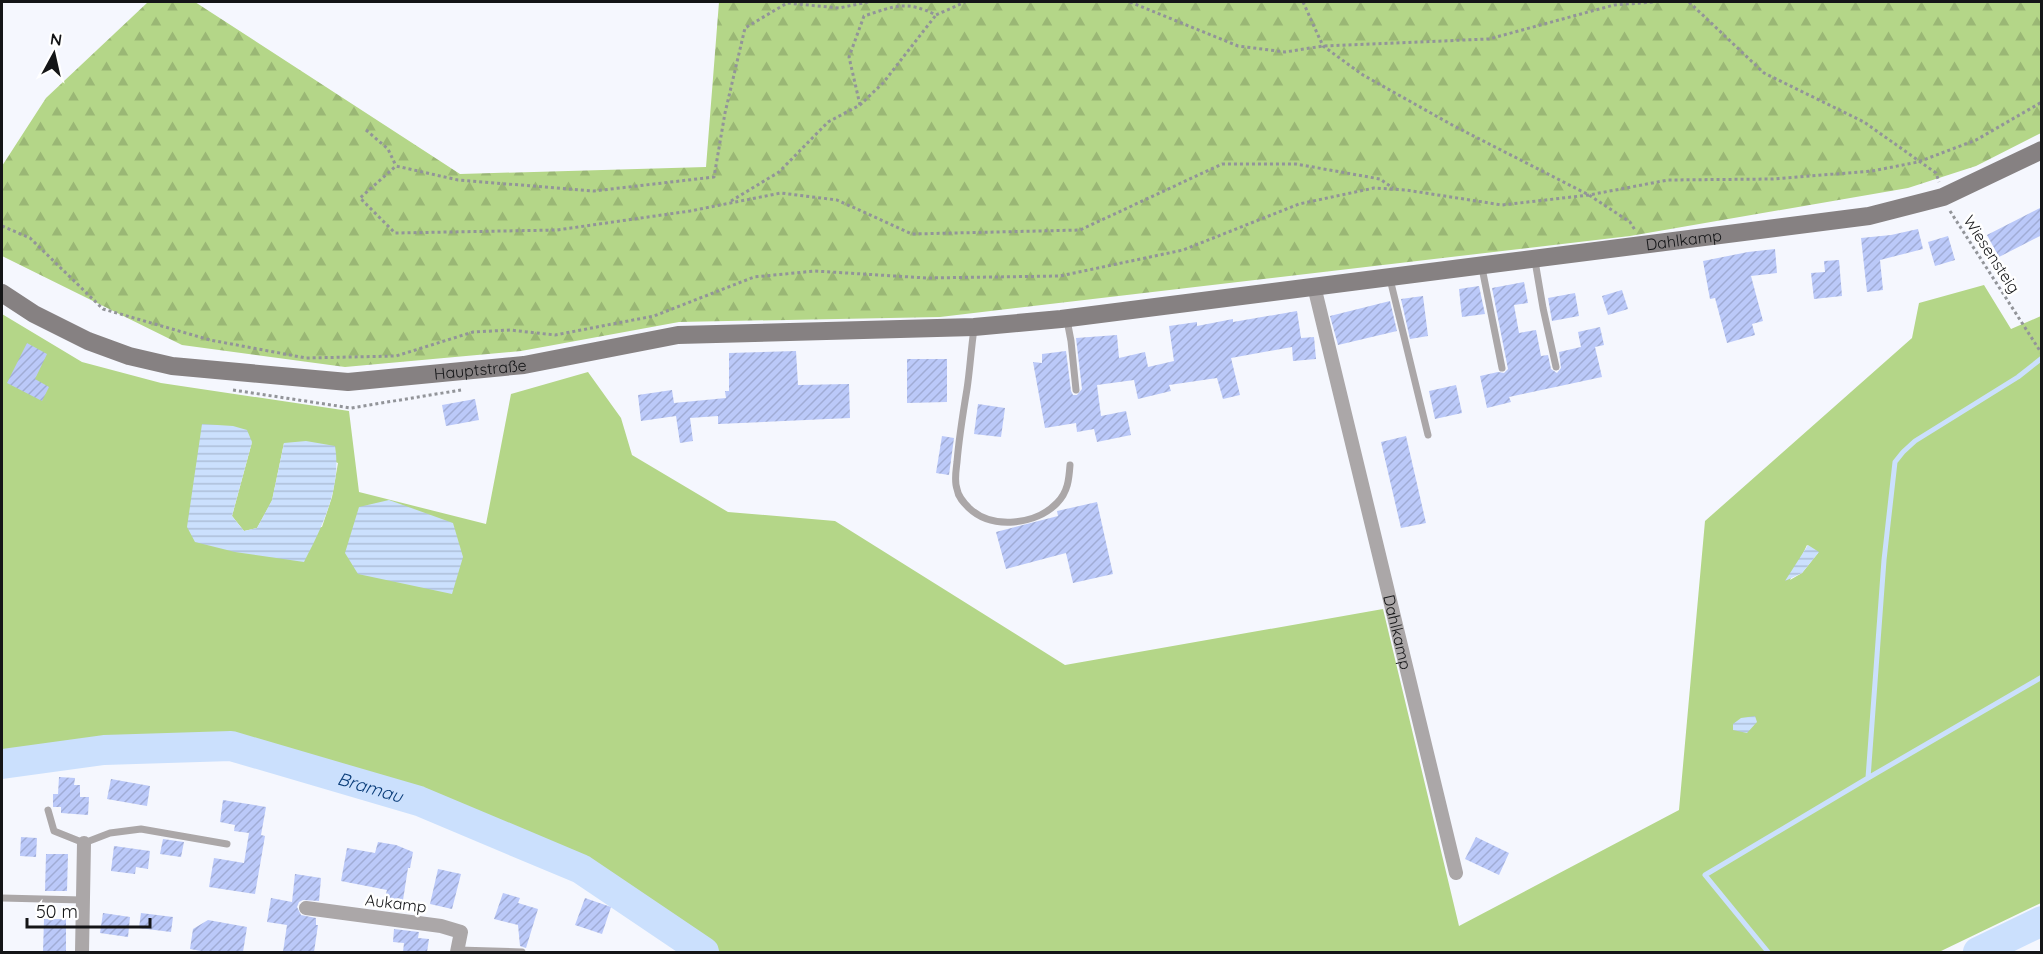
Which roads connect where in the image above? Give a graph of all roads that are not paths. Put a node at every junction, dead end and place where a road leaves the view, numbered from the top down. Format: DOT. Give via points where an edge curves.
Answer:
graph roads {
  1 [pos="2042,150"];
  2 [pos="1535,258"];
  3 [pos="1481,265"];
  4 [pos="1389,276"];
  5 [pos="1314,286"];
  6 [pos="2,293"];
  7 [pos="1066,318"];
  8 [pos="974,327"];
  9 [pos="1556,367"];
  10 [pos="1502,368"];
  11 [pos="1076,390"];
  12 [pos="1428,435"];
  13 [pos="1070,465"];
  14 [pos="48,810"];
  15 [pos="84,843"];
  16 [pos="227,844"];
  17 [pos="1456,873"];
  18 [pos="2,898"];
  19 [pos="82,900"];
  20 [pos="306,908"];
  21 [pos="457,951"];
  22 [pos="82,952"];
  23 [pos="522,952"];
  1 -- 2 [label="street, Dahlkamp" via="1943,196 1869,216"];
  2 -- 3 [label="street, Dahlkamp"];
  2 -- 9 [label="lane"];
  3 -- 4 [label="street, Dahlkamp"];
  3 -- 10 [label="lane"];
  4 -- 5 [label="street, Dahlkamp"];
  4 -- 12 [label="lane"];
  5 -- 7 [label="street, Dahlkamp"];
  5 -- 17 [label="street, Dahlkamp"];
  6 -- 8 [label="street, Hauptstraße" via="88,341 129,356 172,366 348,382 524,365 678,335"];
  7 -- 8 [label="street, Dahlkamp"];
  7 -- 11 [label="lane"];
  8 -- 13 [label="lane" via="956,477 963,501 981,517 998,523 1030,518 1057,504 1069,481"];
  14 -- 15 [label="lane" via="54,831"];
  15 -- 16 [label="lane" via="110,833 141,829"];
  15 -- 19 [label="street"];
  18 -- 19 [label="lane"];
  19 -- 22 [label="street"];
  20 -- 21 [label="street, Aukamp" via="441,926 461,932"];
  21 -- 23 [label="lane"];
}
